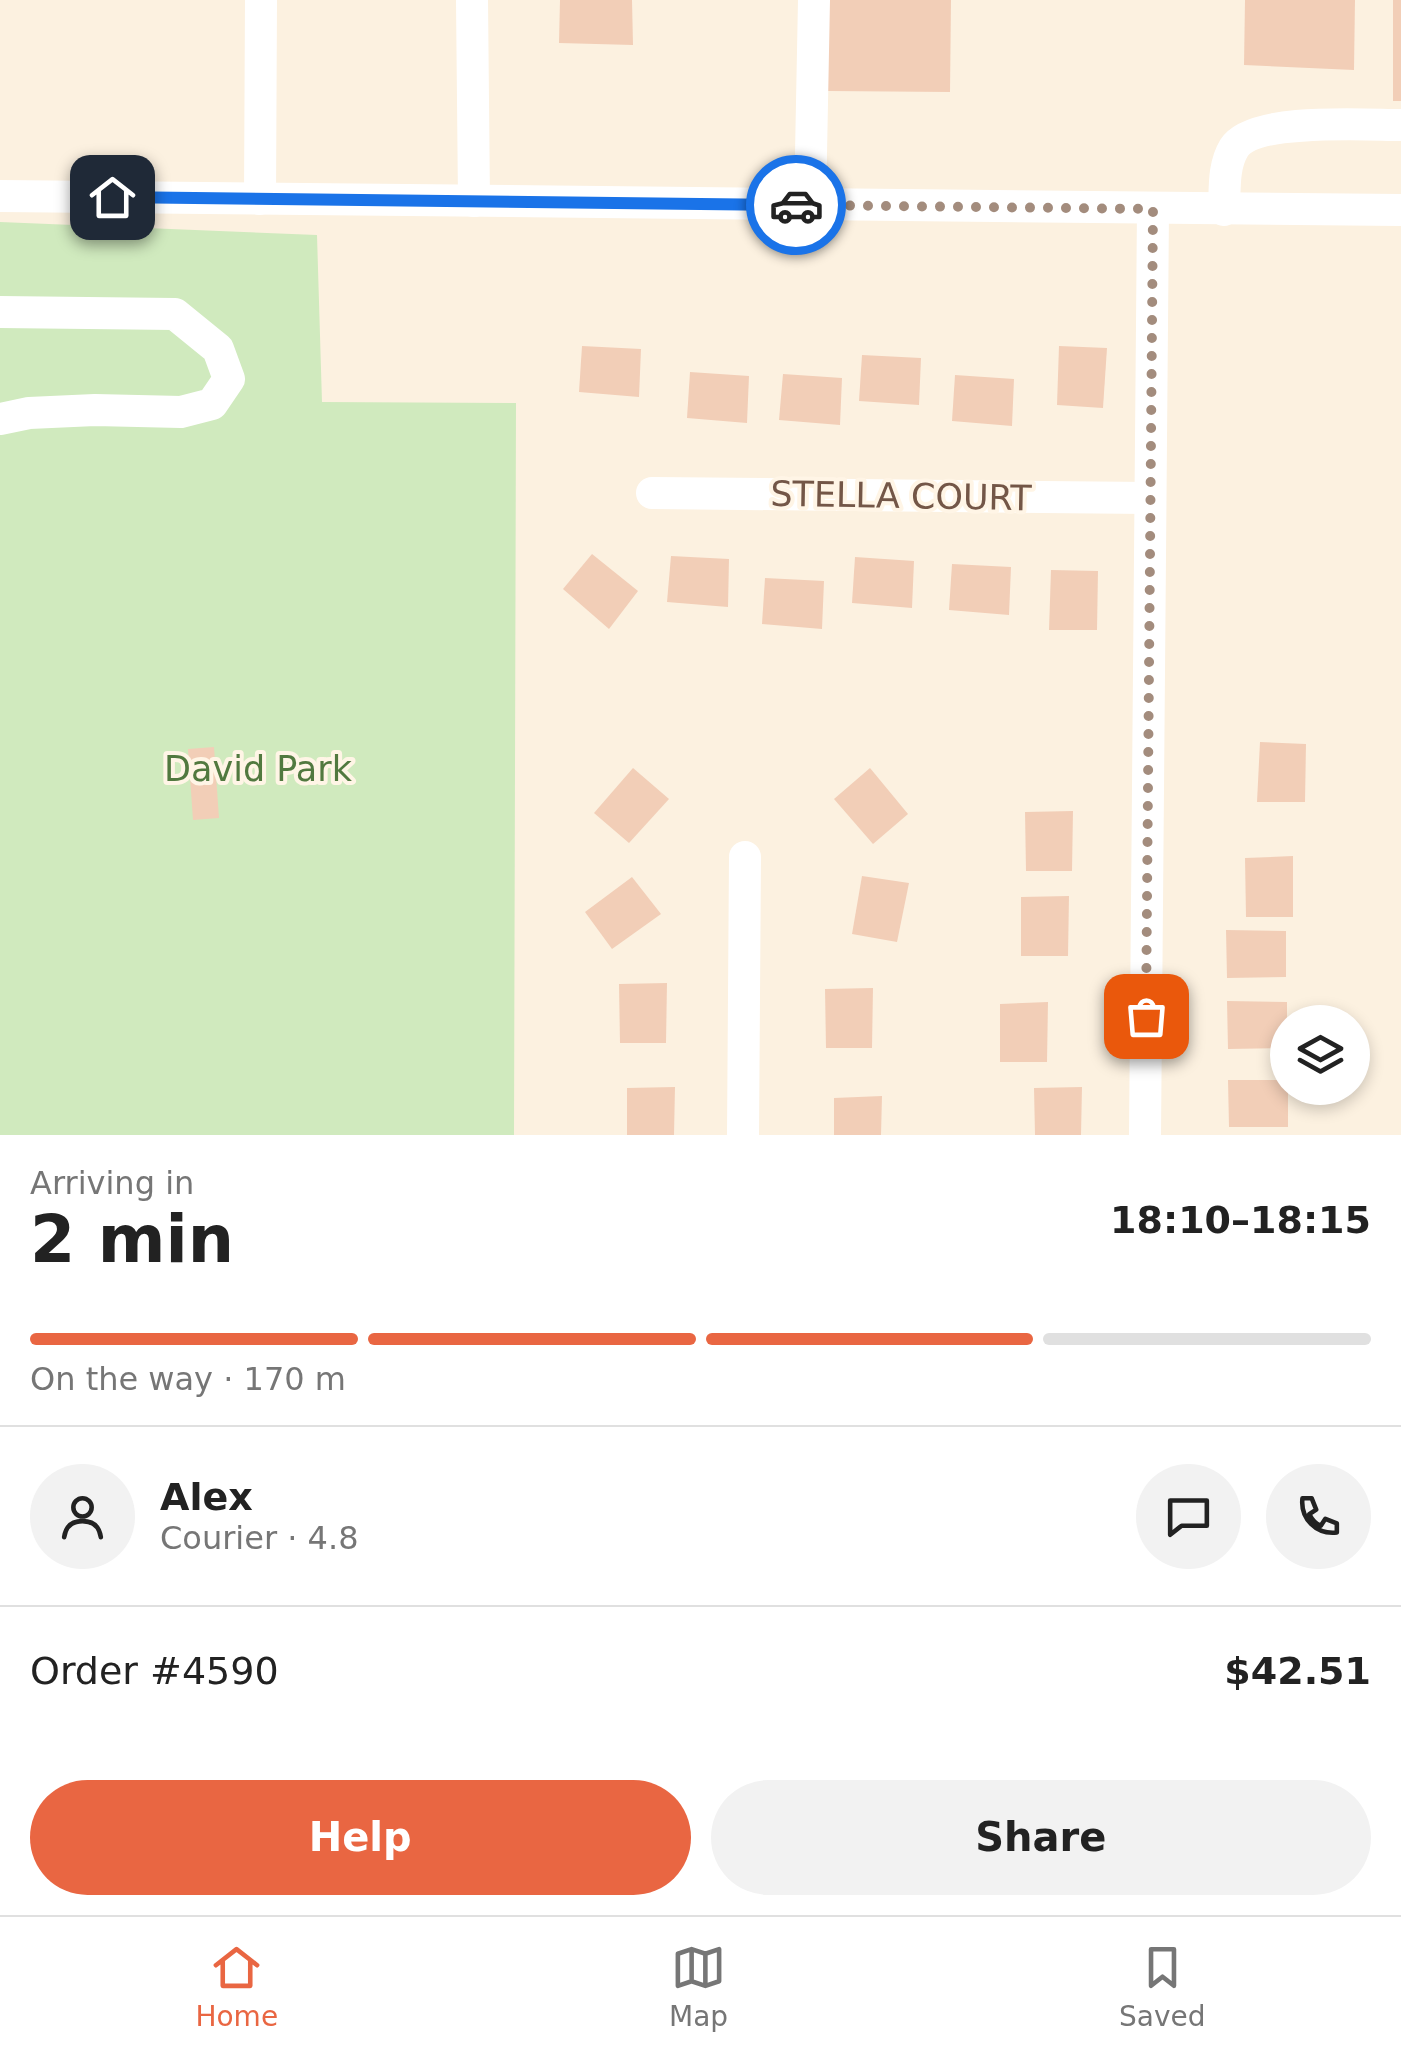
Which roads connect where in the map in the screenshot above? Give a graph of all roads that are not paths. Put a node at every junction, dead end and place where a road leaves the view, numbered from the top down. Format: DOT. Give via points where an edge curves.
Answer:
graph roads {
  1 [pos="261,0"];
  2 [pos="472,0"];
  3 [pos="814,0"];
  4 [pos="1401,125"];
  5 [pos="0,196"];
  6 [pos="260,199"];
  7 [pos="474,201"];
  8 [pos="810,205"];
  9 [pos="1153,209"];
  10 [pos="1224,210"];
  11 [pos="1401,210"];
  12 [pos="0,312"];
  13 [pos="0,419"];
  14 [pos="652,493"];
  15 [pos="1150,498"];
  16 [pos="745,857"];
  17 [pos="743,1135"];
  18 [pos="1145,1135"];
  1 -- 6 [label="street"];
  2 -- 7 [label="street"];
  3 -- 8 [label="street"];
  4 -- 10 [label="street" via="1257,132 1236,144 1227,164"];
  5 -- 6 [label="street"];
  6 -- 7 [label="street"];
  7 -- 8 [label="street"];
  8 -- 9 [label="street"];
  9 -- 10 [label="street"];
  9 -- 15 [label="street"];
  10 -- 11 [label="street"];
  12 -- 13 [label="street" via="176,314 218,350 229,379 212,404 181,412 95,410"];
  14 -- 15 [label="street, STELLA COURT"];
  15 -- 18 [label="street"];
  16 -- 17 [label="street"];
}
